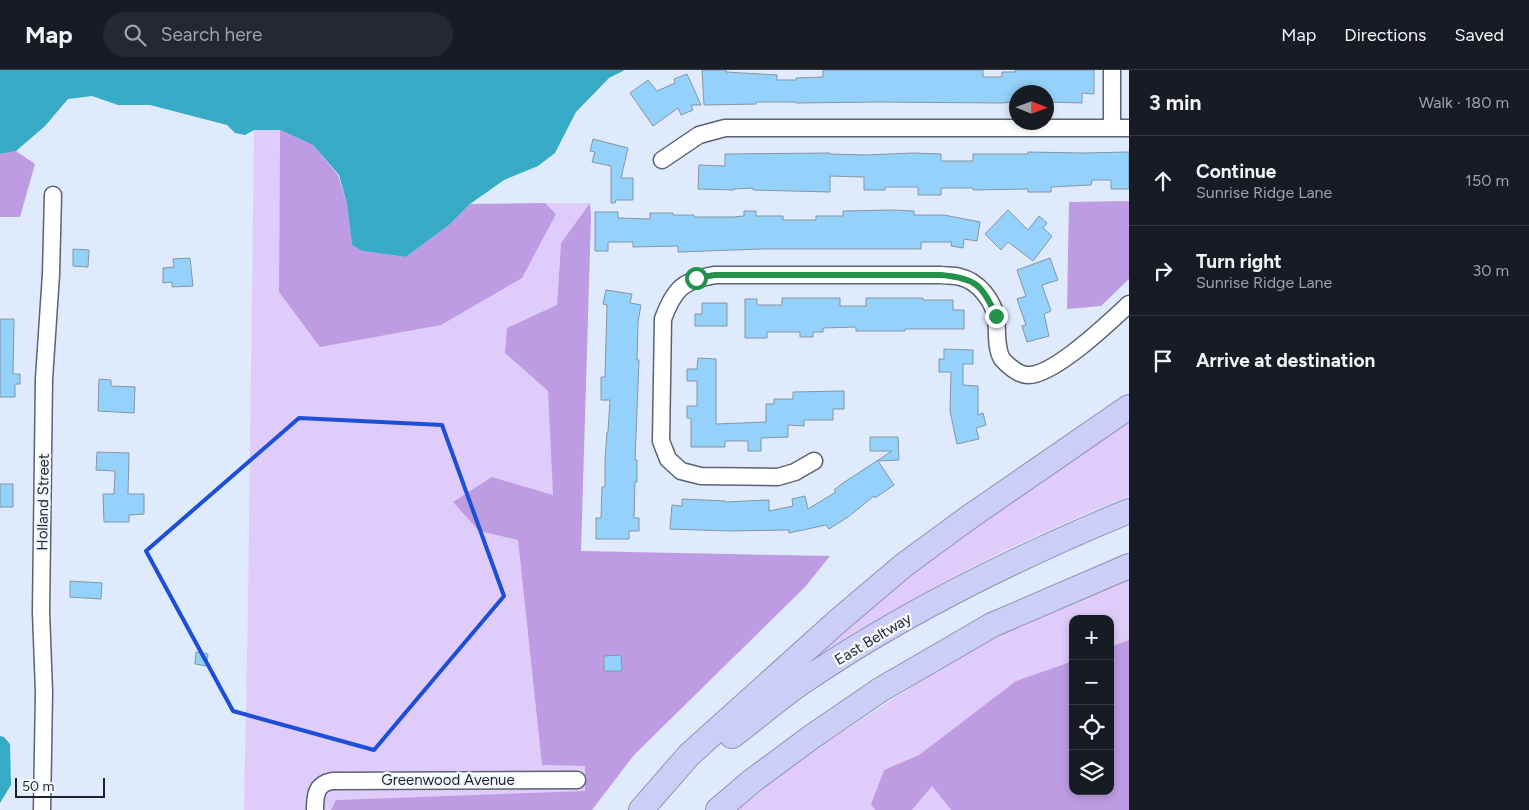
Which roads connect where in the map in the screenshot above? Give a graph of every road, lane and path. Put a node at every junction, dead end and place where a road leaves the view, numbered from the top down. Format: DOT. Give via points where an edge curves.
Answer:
graph roads {
  1 [pos="1112,70"];
  2 [pos="1112,127"];
  3 [pos="1129,128"];
  4 [pos="662,160"];
  5 [pos="53,194"];
  6 [pos="1129,304"];
  7 [pos="1129,407"];
  8 [pos="814,461"];
  9 [pos="1129,511"];
  10 [pos="1129,566"];
  11 [pos="577,780"];
  12 [pos="42,810"];
  13 [pos="315,810"];
  14 [pos="642,810"];
  15 [pos="718,810"];
  1 -- 2 [label="street"];
  2 -- 3 [label="street"];
  2 -- 4 [label="street" via="725,128 699,134"];
  5 -- 12 [label="street, Holland Street" via="44,379"];
  6 -- 8 [label="street" via="1052,368 1028,375 1014,370 1002,358 997,341 996,316 988,298 977,286 961,277 715,275 696,278 679,289 669,301 663,320 661,441 668,459 681,471 701,476 778,477"];
  7 -- 14 [label="highway" via="904,565 689,756"];
  9 -- 14 [label="highway, East Beltway" via="958,589 837,660 800,684 701,760"];
  10 -- 15 [label="highway" via="992,625 880,690 810,738"];
  11 -- 13 [label="street, Greenwood Avenue" via="332,781 321,786 315,798"];
}
